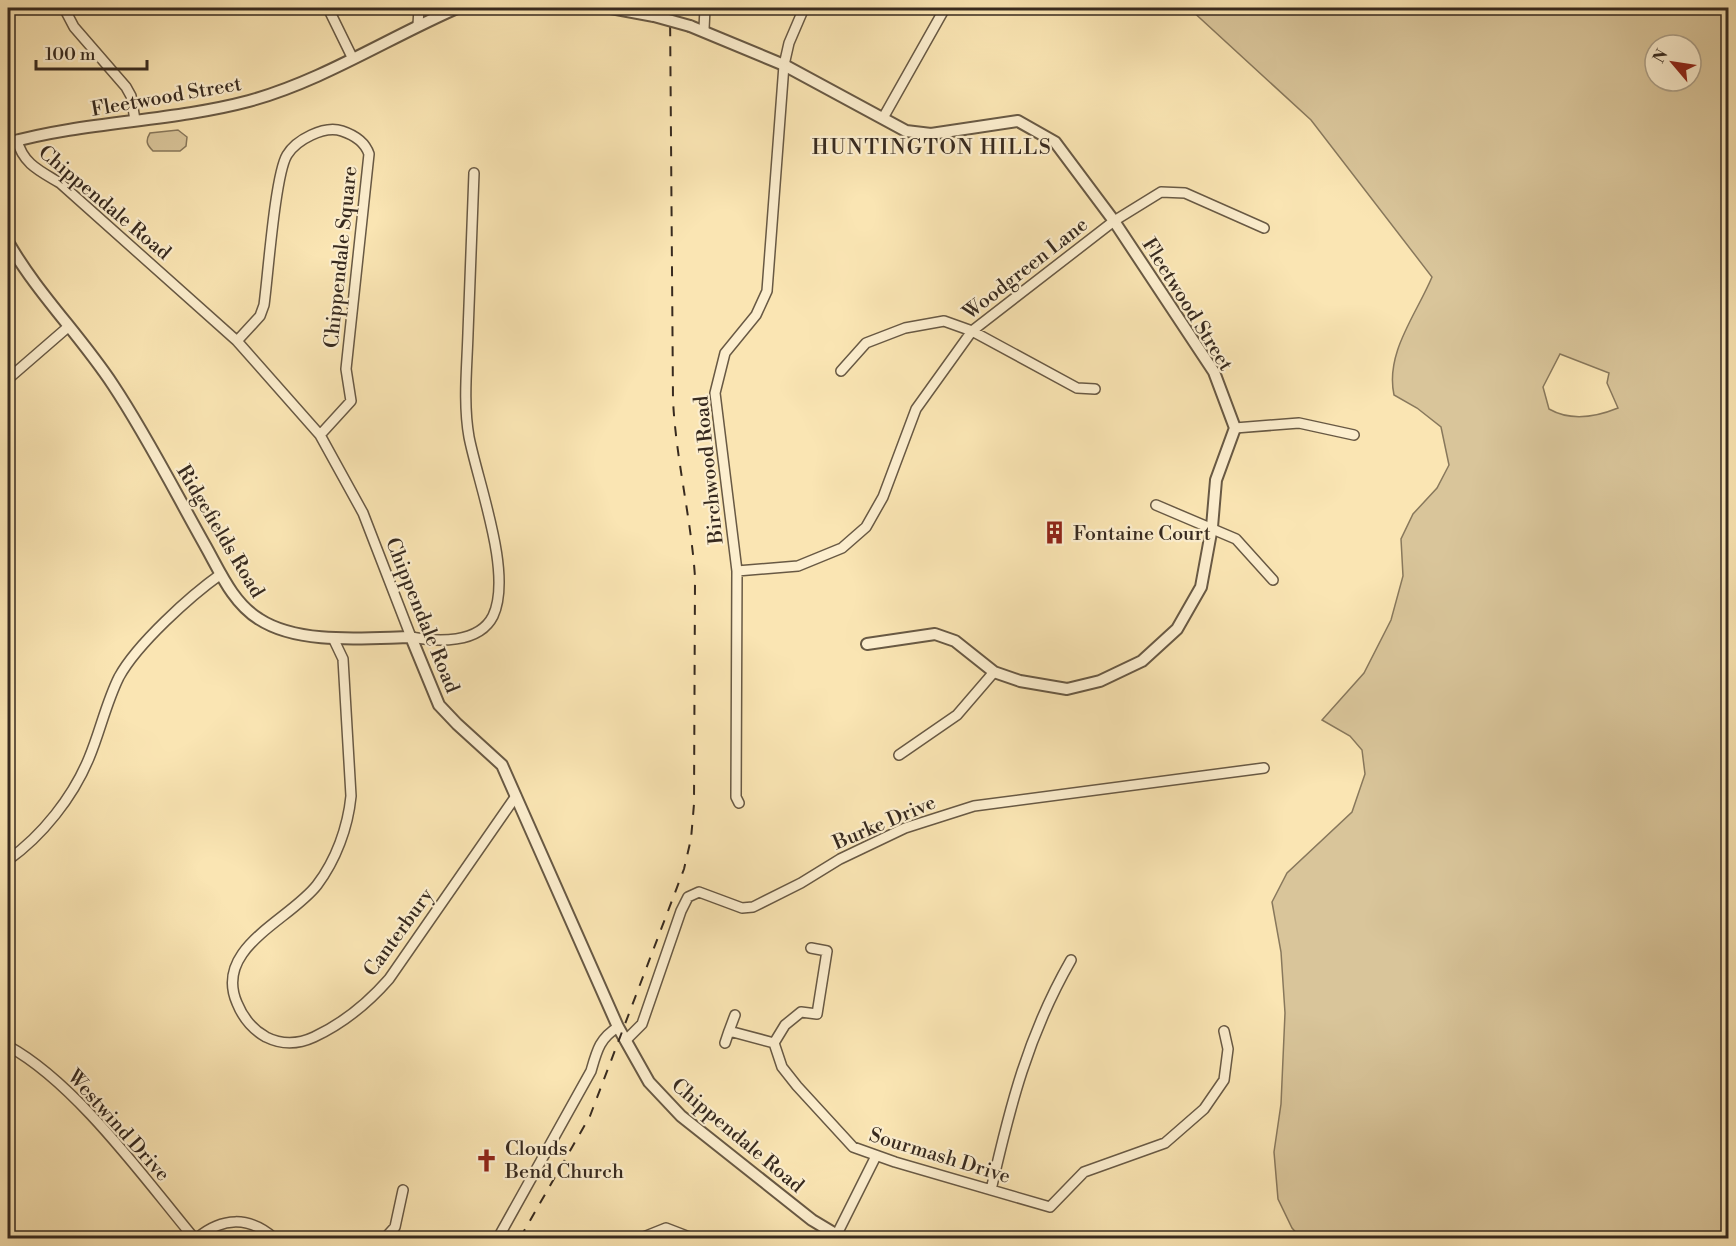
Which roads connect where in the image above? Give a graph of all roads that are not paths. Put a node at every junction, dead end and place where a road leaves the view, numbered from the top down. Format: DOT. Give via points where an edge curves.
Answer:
graph roads {
  1 [pos="64,8"];
  2 [pos="328,8"];
  3 [pos="419,8"];
  4 [pos="457,8"];
  5 [pos="611,8"];
  6 [pos="705,8"];
  7 [pos="804,8"];
  8 [pos="945,8"];
  9 [pos="418,25"];
  10 [pos="704,29"];
  11 [pos="352,57"];
  12 [pos="784,65"];
  13 [pos="884,118"];
  14 [pos="135,120"];
  15 [pos="12,141"];
  16 [pos="474,173"];
  17 [pos="1114,221"];
  18 [pos="1264,228"];
  19 [pos="8,242"];
  20 [pos="68,327"];
  21 [pos="972,331"];
  22 [pos="237,341"];
  23 [pos="841,371"];
  24 [pos="8,379"];
  25 [pos="1095,389"];
  26 [pos="1235,428"];
  27 [pos="320,435"];
  28 [pos="1354,435"];
  29 [pos="1156,505"];
  30 [pos="1212,527"];
  31 [pos="737,571"];
  32 [pos="221,574"];
  33 [pos="1274,579"];
  34 [pos="411,637"];
  35 [pos="333,638"];
  36 [pos="867,644"];
  37 [pos="994,672"];
  38 [pos="899,754"];
  39 [pos="1264,768"];
  40 [pos="516,796"];
  41 [pos="739,803"];
  42 [pos="8,860"];
  43 [pos="811,948"];
  44 [pos="1071,960"];
  45 [pos="735,1015"];
  46 [pos="618,1027"];
  47 [pos="729,1031"];
  48 [pos="1224,1031"];
  49 [pos="626,1040"];
  50 [pos="725,1043"];
  51 [pos="774,1043"];
  52 [pos="8,1046"];
  53 [pos="876,1156"];
  54 [pos="403,1190"];
  55 [pos="992,1190"];
  56 [pos="838,1237"];
  57 [pos="195,1239"];
  58 [pos="274,1239"];
  59 [pos="385,1239"];
  60 [pos="498,1239"];
  61 [pos="641,1239"];
  62 [pos="692,1239"];
  1 -- 14 [label="street" via="74,27 126,87"];
  2 -- 11 [label="street"];
  3 -- 9 [label="street"];
  4 -- 9 [label="street, Fleetwood Street"];
  5 -- 10 [label="street, Fleetwood Street, bridge"];
  6 -- 10 [label="street"];
  7 -- 12 [label="street, Birchwood Road"];
  8 -- 13 [label="street"];
  9 -- 11 [label="street, Fleetwood Street"];
  10 -- 12 [label="street, Fleetwood Street"];
  11 -- 14 [label="street, Fleetwood Street" via="279,92 255,99"];
  12 -- 13 [label="street, Fleetwood Street"];
  12 -- 31 [label="street, Birchwood Road" via="767,291 756,315 725,353 715,393"];
  13 -- 17 [label="street, Fleetwood Street" via="906,131 931,134 1018,122 1055,142"];
  14 -- 15 [label="street, Fleetwood Street"];
  15 -- 22 [label="street, Chippendale Road" via="22,157 60,183"];
  16 -- 34 [label="street, Ridgefields Road" via="467,420 500,589 488,624 469,637"];
  17 -- 18 [label="street, Woodgreen Lane" via="1161,192 1185,193"];
  17 -- 21 [label="street, Woodgreen Lane"];
  17 -- 26 [label="street, Fleetwood Street" via="1214,372"];
  19 -- 20 [label="street, Ridgefields Road"];
  20 -- 24 [label="street"];
  20 -- 32 [label="street, Ridgefields Road" via="130,411"];
  21 -- 23 [label="street" via="944,321 905,328 866,343"];
  21 -- 25 [label="street" via="1077,388"];
  21 -- 31 [label="street, Woodgreen Lane" via="916,409 883,497 866,527 842,548 798,566"];
  22 -- 27 [label="street, Chippendale Road"];
  22 -- 27 [label="street, Chippendale Square" via="260,316 264,305 286,156 315,134 329,130 348,133 366,146 369,154 345,369 351,401"];
  26 -- 28 [label="street" via="1299,423"];
  26 -- 30 [label="street" via="1216,480"];
  27 -- 34 [label="street, Chippendale Road" via="363,513"];
  29 -- 30 [label="street"];
  30 -- 33 [label="street" via="1236,539"];
  30 -- 37 [label="street" via="1201,587 1177,629 1142,661 1100,681 1067,689"];
  31 -- 41 [label="street, Birchwood Road"];
  32 -- 35 [label="street, Ridgefields Road" via="248,612 267,624"];
  32 -- 42 [label="street" via="180,606 125,667 82,774 33,839"];
  34 -- 35 [label="street, Ridgefields Road"];
  34 -- 40 [label="street, Chippendale Road" via="439,705 502,765"];
  35 -- 40 [label="street, Canterbury" via="343,659 350,810 342,838 318,884 296,908 254,940 235,964 235,999 254,1029 272,1040 297,1043 339,1024 374,996"];
  36 -- 37 [label="street" via="935,634 955,642"];
  37 -- 38 [label="street" via="957,714"];
  39 -- 49 [label="street, Burke Drive" via="974,806 905,828 753,907 742,908 699,892 688,897 681,911 642,1024"];
  40 -- 46 [label="street, Chippendale Road"];
  43 -- 51 [label="street" via="827,951 818,1014 801,1012 785,1025"];
  44 -- 55 [label="street" via="1027,1051"];
  45 -- 47 [label="street"];
  46 -- 49 [label="street, Chippendale Road"];
  46 -- 60 [label="street" via="599,1043 591,1071"];
  47 -- 50 [label="street"];
  47 -- 51 [label="street"];
  48 -- 55 [label="street, Sourmash Drive" via="1228,1049 1224,1080 1204,1109 1164,1143 1084,1172 1050,1207"];
  49 -- 56 [label="street, Chippendale Road" via="649,1082 681,1116"];
  51 -- 53 [label="street, Sourmash Drive" via="782,1067 825,1120 853,1147"];
  52 -- 57 [label="street, Westwind Drive" via="73,1097"];
  53 -- 55 [label="street, Sourmash Drive"];
  53 -- 56 [label="street"];
  54 -- 59 [label="street" via="395,1227"];
  57 -- 58 [label="street" via="208,1228 232,1220 253,1226"];
  61 -- 62 [label="street" via="666,1228"];
}
